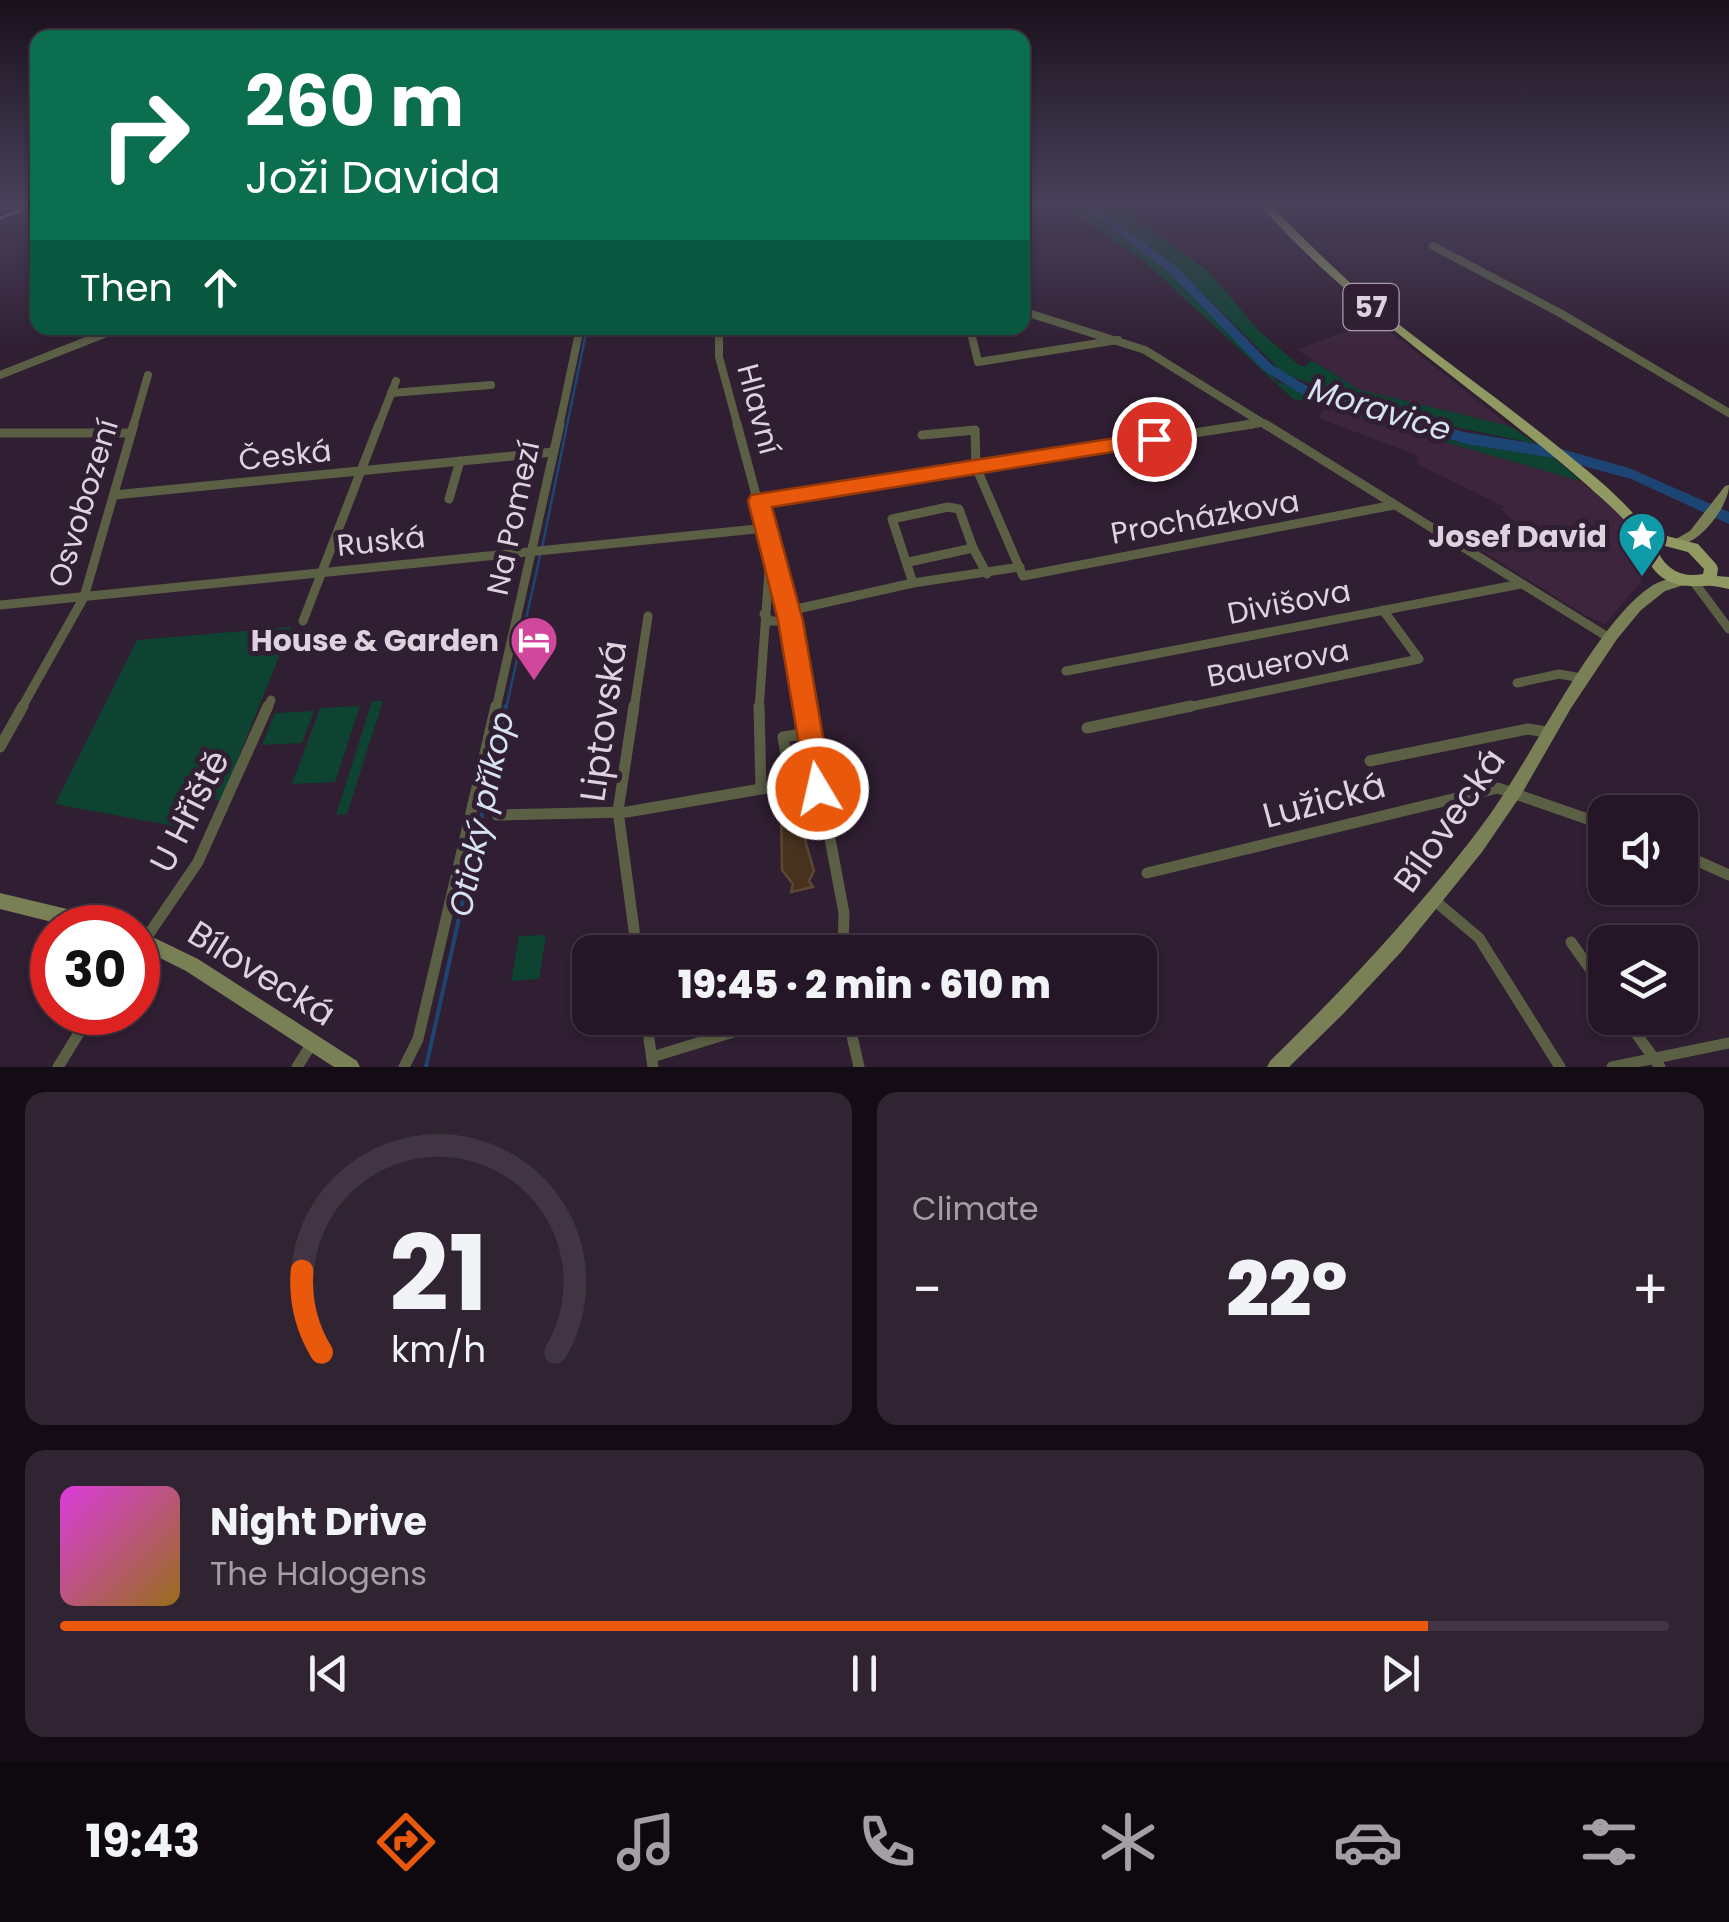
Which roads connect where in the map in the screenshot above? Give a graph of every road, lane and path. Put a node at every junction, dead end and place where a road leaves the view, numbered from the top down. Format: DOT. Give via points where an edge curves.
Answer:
graph roads {
  1 [pos="1316,254"];
  2 [pos="1448,254"];
  3 [pos="1030,313"];
  4 [pos="102,335"];
  5 [pos="578,335"];
  6 [pos="719,335"];
  7 [pos="972,335"];
  8 [pos="1120,340"];
  9 [pos="0,376"];
  10 [pos="148,376"];
  11 [pos="396,381"];
  12 [pos="491,384"];
  13 [pos="391,393"];
  14 [pos="1729,413"];
  15 [pos="1261,422"];
  16 [pos="0,433"];
  17 [pos="131,433"];
  18 [pos="922,435"];
  19 [pos="553,452"];
  20 [pos="460,460"];
  21 [pos="976,467"];
  22 [pos="360,470"];
  23 [pos="1595,486"];
  24 [pos="1729,489"];
  25 [pos="114,495"];
  26 [pos="450,499"];
  27 [pos="759,501"];
  28 [pos="1394,505"];
  29 [pos="766,528"];
  30 [pos="1681,539"];
  31 [pos="973,548"];
  32 [pos="539,551"];
  33 [pos="1653,555"];
  34 [pos="775,561"];
  35 [pos="909,562"];
  36 [pos="1709,562"];
  37 [pos="322,572"];
  38 [pos="1022,572"];
  39 [pos="987,574"];
  40 [pos="1729,575"];
  41 [pos="1695,581"];
  42 [pos="1729,583"];
  43 [pos="913,584"];
  44 [pos="1521,584"];
  45 [pos="1650,591"];
  46 [pos="784,595"];
  47 [pos="84,596"];
  48 [pos="0,604"];
  49 [pos="764,610"];
  50 [pos="1383,610"];
  51 [pos="648,616"];
  52 [pos="789,616"];
  53 [pos="303,621"];
  54 [pos="1729,629"];
  55 [pos="1612,639"];
  56 [pos="1066,671"];
  57 [pos="1581,678"];
  58 [pos="1517,683"];
  59 [pos="271,700"];
  60 [pos="1087,728"];
  61 [pos="1547,732"];
  62 [pos="809,733"];
  63 [pos="0,746"];
  64 [pos="1370,761"];
  65 [pos="762,788"];
  66 [pos="1515,792"];
  67 [pos="618,811"];
  68 [pos="497,815"];
  69 [pos="1588,820"];
  70 [pos="1698,862"];
  71 [pos="1147,872"];
  72 [pos="1729,875"];
  73 [pos="0,900"];
  74 [pos="1434,900"];
  75 [pos="30,907"];
  76 [pos="160,922"];
  77 [pos="635,935"];
  78 [pos="843,935"];
  79 [pos="1571,942"];
  80 [pos="160,951"];
  81 [pos="1588,966"];
  82 [pos="78,1035"];
  83 [pos="649,1035"];
  84 [pos="730,1035"];
  85 [pos="852,1035"];
  86 [pos="1636,1035"];
  87 [pos="314,1042"];
  88 [pos="1729,1043"];
  89 [pos="653,1062"];
  90 [pos="1657,1063"];
  91 [pos="58,1067"];
  92 [pos="297,1067"];
  93 [pos="351,1067"];
  94 [pos="404,1067"];
  95 [pos="859,1067"];
  96 [pos="1276,1067"];
  97 [pos="1560,1067"];
  98 [pos="1612,1067"];
  1 -- 23 [label="main road, 57" via="1377,312"];
  2 -- 14 [label="street"];
  3 -- 8 [label="street"];
  4 -- 9 [label="street"];
  5 -- 19 [label="street, Na Pomezí"];
  6 -- 27 [label="street, Hlavní"];
  7 -- 8 [label="street" via="978,362"];
  8 -- 15 [label="street"];
  10 -- 17 [label="street, Osvobození"];
  11 -- 13 [label="street"];
  12 -- 13 [label="street"];
  13 -- 22 [label="street"];
  15 -- 21 [label="street"];
  15 -- 28 [label="street"];
  16 -- 17 [label="street"];
  17 -- 25 [label="street, Osvobození"];
  18 -- 21 [label="street" via="974,429"];
  19 -- 20 [label="street, Česká"];
  19 -- 32 [label="street, Na Pomezí"];
  20 -- 22 [label="street, Česká"];
  20 -- 26 [label="street"];
  21 -- 27 [label="street"];
  21 -- 38 [label="street"];
  22 -- 25 [label="street, Česká"];
  22 -- 37 [label="street"];
  23 -- 30 [label="main road, 57"];
  23 -- 33 [label="main road, 57" via="1645,534"];
  24 -- 30 [label="main road"];
  25 -- 47 [label="street, Osvobození"];
  27 -- 29 [label="street, Hlavní"];
  28 -- 38 [label="street, Procházkova"];
  28 -- 44 [label="street"];
  29 -- 32 [label="street, Ruská"];
  29 -- 34 [label="street, Hlavní"];
  30 -- 33 [label="main road"];
  30 -- 36 [label="main road, 57"];
  31 -- 35 [label="street"];
  31 -- 35 [label="street" via="958,509 892,518"];
  31 -- 39 [label="street"];
  32 -- 37 [label="street, Ruská"];
  32 -- 94 [label="street, Na Pomezí" via="418,1039"];
  33 -- 41 [label="main road, 57"];
  33 -- 45 [label="main road, Bílovecká"];
  34 -- 46 [label="street, Hlavní"];
  34 -- 49 [label="street, Hlavní"];
  35 -- 43 [label="street"];
  36 -- 40 [label="main road, 57"];
  36 -- 41 [label="main road" via="1712,572"];
  37 -- 47 [label="street, Ruská"];
  37 -- 53 [label="street"];
  38 -- 39 [label="street, Procházkova"];
  39 -- 43 [label="street, Procházkova"];
  41 -- 42 [label="main road, 57"];
  41 -- 45 [label="main road"];
  41 -- 54 [label="street"];
  43 -- 52 [label="street"];
  44 -- 50 [label="street, Divišova"];
  44 -- 55 [label="street"];
  45 -- 55 [label="main road, Bílovecká"];
  46 -- 49 [label="street"];
  46 -- 52 [label="street, Hlavní"];
  47 -- 48 [label="street, Ruská"];
  47 -- 63 [label="street, Osvobození"];
  49 -- 52 [label="street" via="770,621"];
  49 -- 65 [label="street, Hlavní" via="758,687"];
  50 -- 56 [label="street, Divišova"];
  50 -- 60 [label="street, Bauerova" via="1419,659"];
  51 -- 67 [label="street, Liptovská"];
  52 -- 62 [label="street, Hlavní"];
  55 -- 57 [label="main road, Bílovecká"];
  57 -- 58 [label="street" via="1559,674"];
  57 -- 61 [label="main road, Bílovecká"];
  59 -- 76 [label="street, U Hřiště" via="234,794"];
  61 -- 64 [label="street" via="1528,730"];
  61 -- 66 [label="main road, Bílovecká"];
  62 -- 65 [label="street" via="783,737 791,784"];
  62 -- 78 [label="street, Hlavní"];
  65 -- 67 [label="street"];
  66 -- 69 [label="street"];
  66 -- 71 [label="street, Lužická" via="1498,788 1446,798"];
  66 -- 74 [label="main road, Bílovecká"];
  67 -- 68 [label="street"];
  67 -- 77 [label="street, Liptovská"];
  70 -- 72 [label="street"];
  73 -- 75 [label="main road"];
  74 -- 96 [label="main road, Bílovecká" via="1372,976"];
  74 -- 97 [label="street" via="1479,938"];
  79 -- 81 [label="street"];
  80 -- 87 [label="main road, Bílovecká" via="192,964"];
  82 -- 91 [label="street"];
  83 -- 89 [label="street"];
  84 -- 89 [label="street"];
  85 -- 95 [label="street"];
  86 -- 90 [label="street"];
  87 -- 92 [label="street"];
  87 -- 93 [label="main road, Bílovecká"];
  88 -- 90 [label="street"];
  90 -- 98 [label="street"];
}
